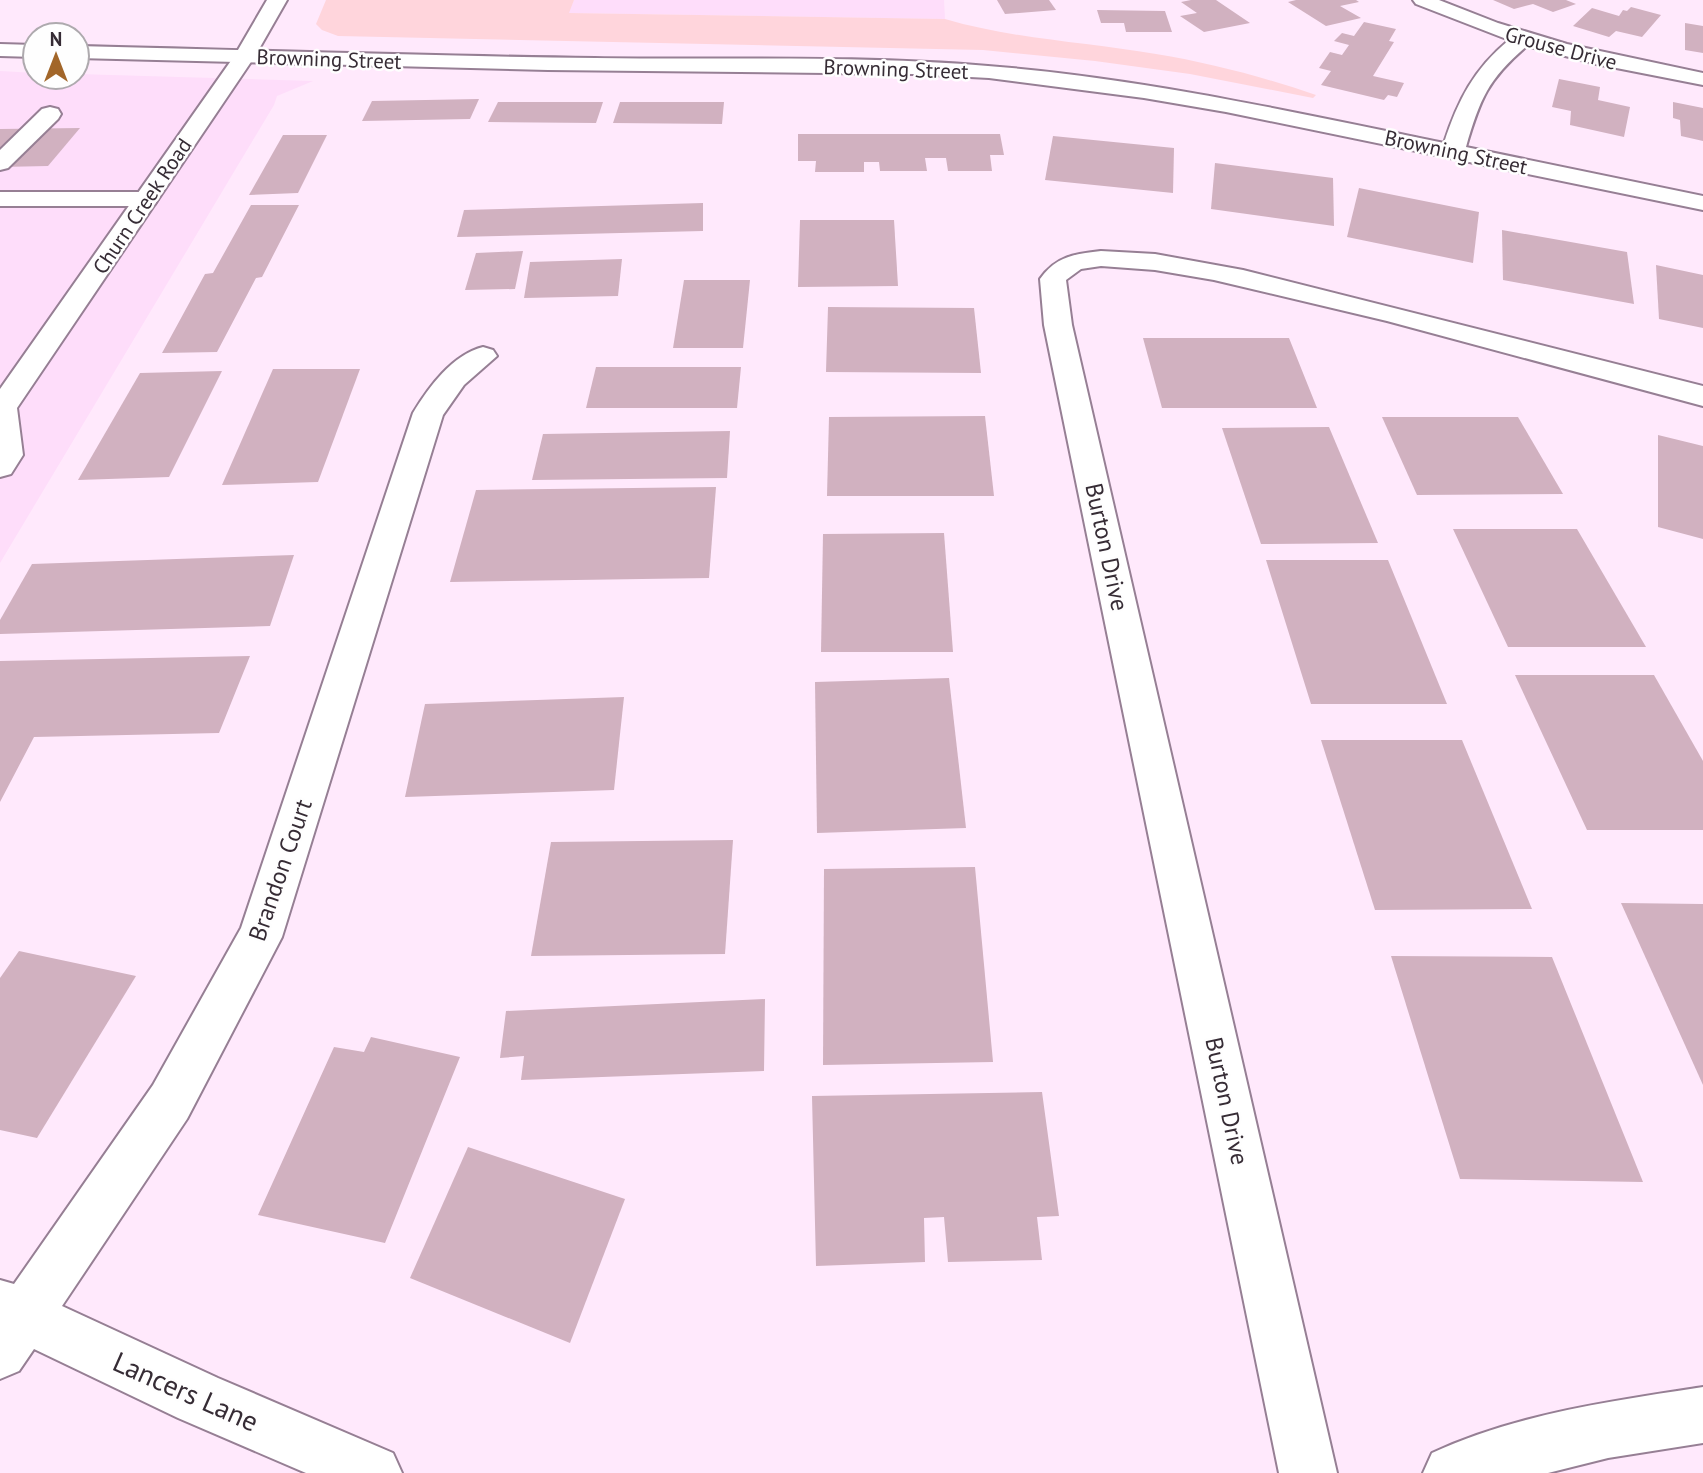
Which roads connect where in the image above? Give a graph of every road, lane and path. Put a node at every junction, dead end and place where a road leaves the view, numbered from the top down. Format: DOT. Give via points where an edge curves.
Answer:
graph roads {
  1 [pos="277,0"];
  2 [pos="1423,0"];
  3 [pos="1522,40"];
  4 [pos="0,50"];
  5 [pos="21,51"];
  6 [pos="91,52"];
  7 [pos="245,56"];
  8 [pos="1703,79"];
  9 [pos="50,114"];
  10 [pos="1453,151"];
  11 [pos="0,163"];
  12 [pos="0,199"];
  13 [pos="146,199"];
  14 [pos="1703,203"];
  15 [pos="483,356"];
  16 [pos="1703,396"];
  17 [pos="1,410"];
  18 [pos="0,466"];
  19 [pos="8,1325"];
  20 [pos="1703,1415"];
  21 [pos="373,1473"];
  22 [pos="1308,1473"];
  23 [pos="1452,1473"];
  1 -- 7 [label="street, Churn Creek Road"];
  2 -- 3 [label="street, Grouse Drive"];
  3 -- 8 [label="street, Grouse Drive"];
  3 -- 10 [label="street" via="1479,80"];
  4 -- 5 [label="street"];
  6 -- 7 [label="street, Browning Street"];
  7 -- 10 [label="street, Browning Street" via="989,72 1157,93"];
  7 -- 13 [label="street, Churn Creek Road"];
  9 -- 11 [label="street"];
  10 -- 14 [label="street, Browning Street"];
  12 -- 13 [label="street"];
  13 -- 17 [label="street, Churn Creek Road"];
  15 -- 19 [label="street, Brandon Court" via="454,378 428,413 260,937 170,1102"];
  16 -- 22 [label="street, Burton Drive" via="1237,276 1098,259 1075,261 1053,279 1058,325"];
  17 -- 18 [label="street, Churn Creek Road" via="7,455"];
  19 -- 21 [label="street, Lancers Lane" via="198,1398"];
  20 -- 23 [label="street" via="1608,1430 1476,1462"];
}
